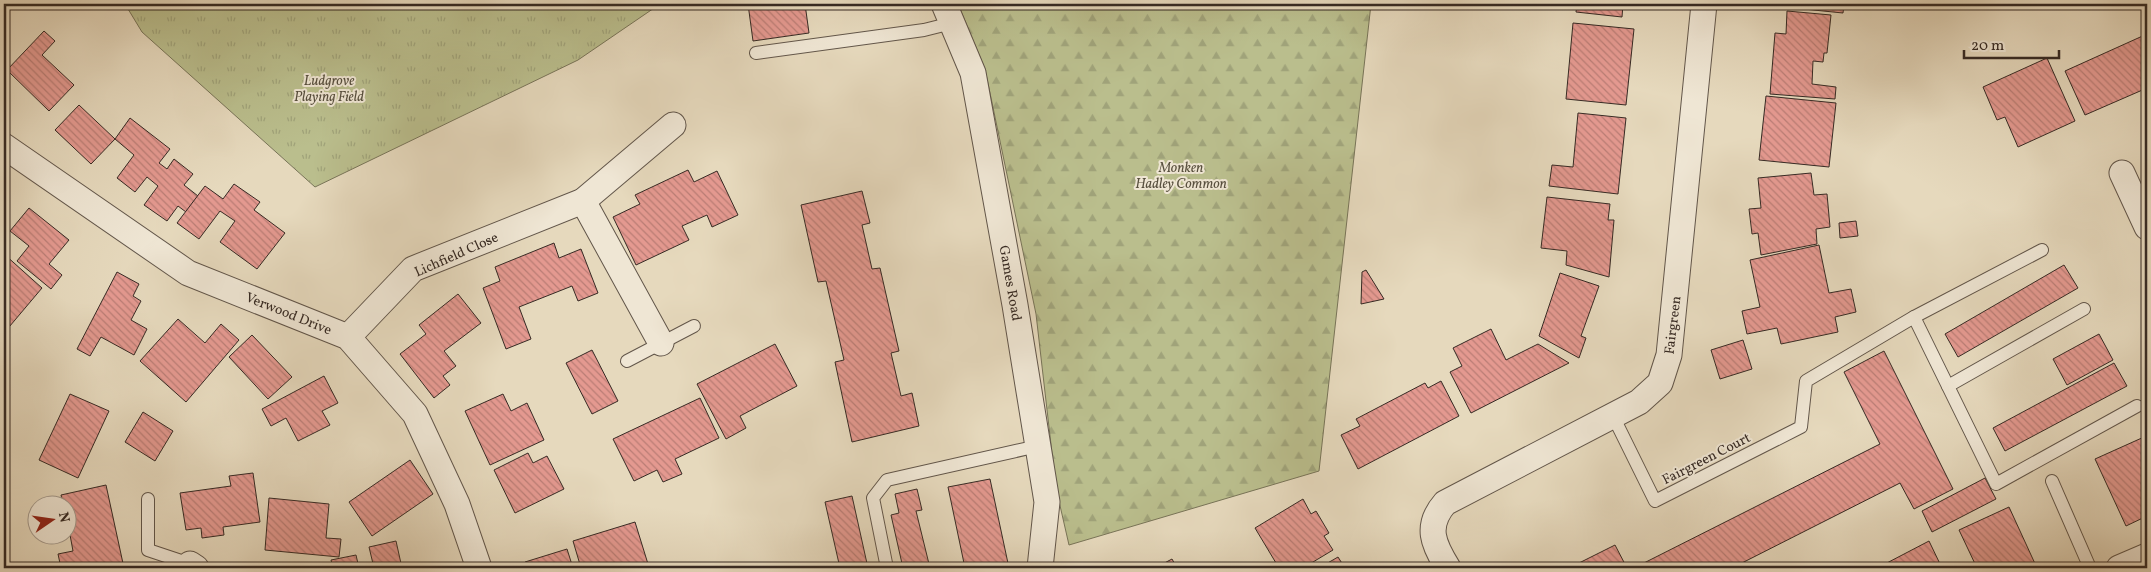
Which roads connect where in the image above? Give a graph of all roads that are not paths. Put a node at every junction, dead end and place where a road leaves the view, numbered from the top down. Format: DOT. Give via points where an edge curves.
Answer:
graph roads {
  1 [pos="1704,4"];
  2 [pos="948,14"];
  3 [pos="756,53"];
  4 [pos="673,125"];
  5 [pos="6,154"];
  6 [pos="2122,173"];
  7 [pos="583,201"];
  8 [pos="2147,227"];
  9 [pos="2042,250"];
  10 [pos="2084,309"];
  11 [pos="1914,317"];
  12 [pos="694,326"];
  13 [pos="348,337"];
  14 [pos="661,342"];
  15 [pos="627,361"];
  16 [pos="1948,386"];
  17 [pos="2137,406"];
  18 [pos="1613,416"];
  19 [pos="1038,446"];
  20 [pos="2052,481"];
  21 [pos="148,499"];
  22 [pos="2147,556"];
  23 [pos="193,566"];
  24 [pos="478,568"];
  25 [pos="886,568"];
  26 [pos="1040,568"];
  27 [pos="1448,568"];
  28 [pos="2090,568"];
  29 [pos="2119,568"];
  1 -- 18 [label="street, Fairgreen" via="1669,355 1660,383 1639,402"];
  2 -- 3 [label="lane" via="924,30"];
  2 -- 19 [label="street, Games Road" via="973,73"];
  4 -- 7 [label="street, Lichfield Close"];
  5 -- 13 [label="street, Verwood Drive" via="188,273"];
  6 -- 8 [label="street"];
  7 -- 13 [label="street, Lichfield Close" via="413,269"];
  7 -- 14 [label="street"];
  9 -- 11 [label="lane"];
  10 -- 16 [label="lane"];
  11 -- 16 [label="lane"];
  11 -- 18 [label="lane, Fairgreen Court" via="1806,381 1801,427 1655,501"];
  12 -- 14 [label="lane"];
  13 -- 24 [label="street, Verwood Drive" via="415,414 457,504"];
  14 -- 15 [label="lane"];
  16 -- 17 [label="lane" via="1996,484"];
  18 -- 27 [label="street, Fairgreen" via="1445,503 1436,514 1433,527 1435,546"];
  19 -- 25 [label="lane" via="887,480 873,498"];
  19 -- 26 [label="street, Games Road" via="1047,502"];
  20 -- 28 [label="lane"];
  21 -- 23 [label="lane" via="148,550"];
  22 -- 29 [label="street"];
}
